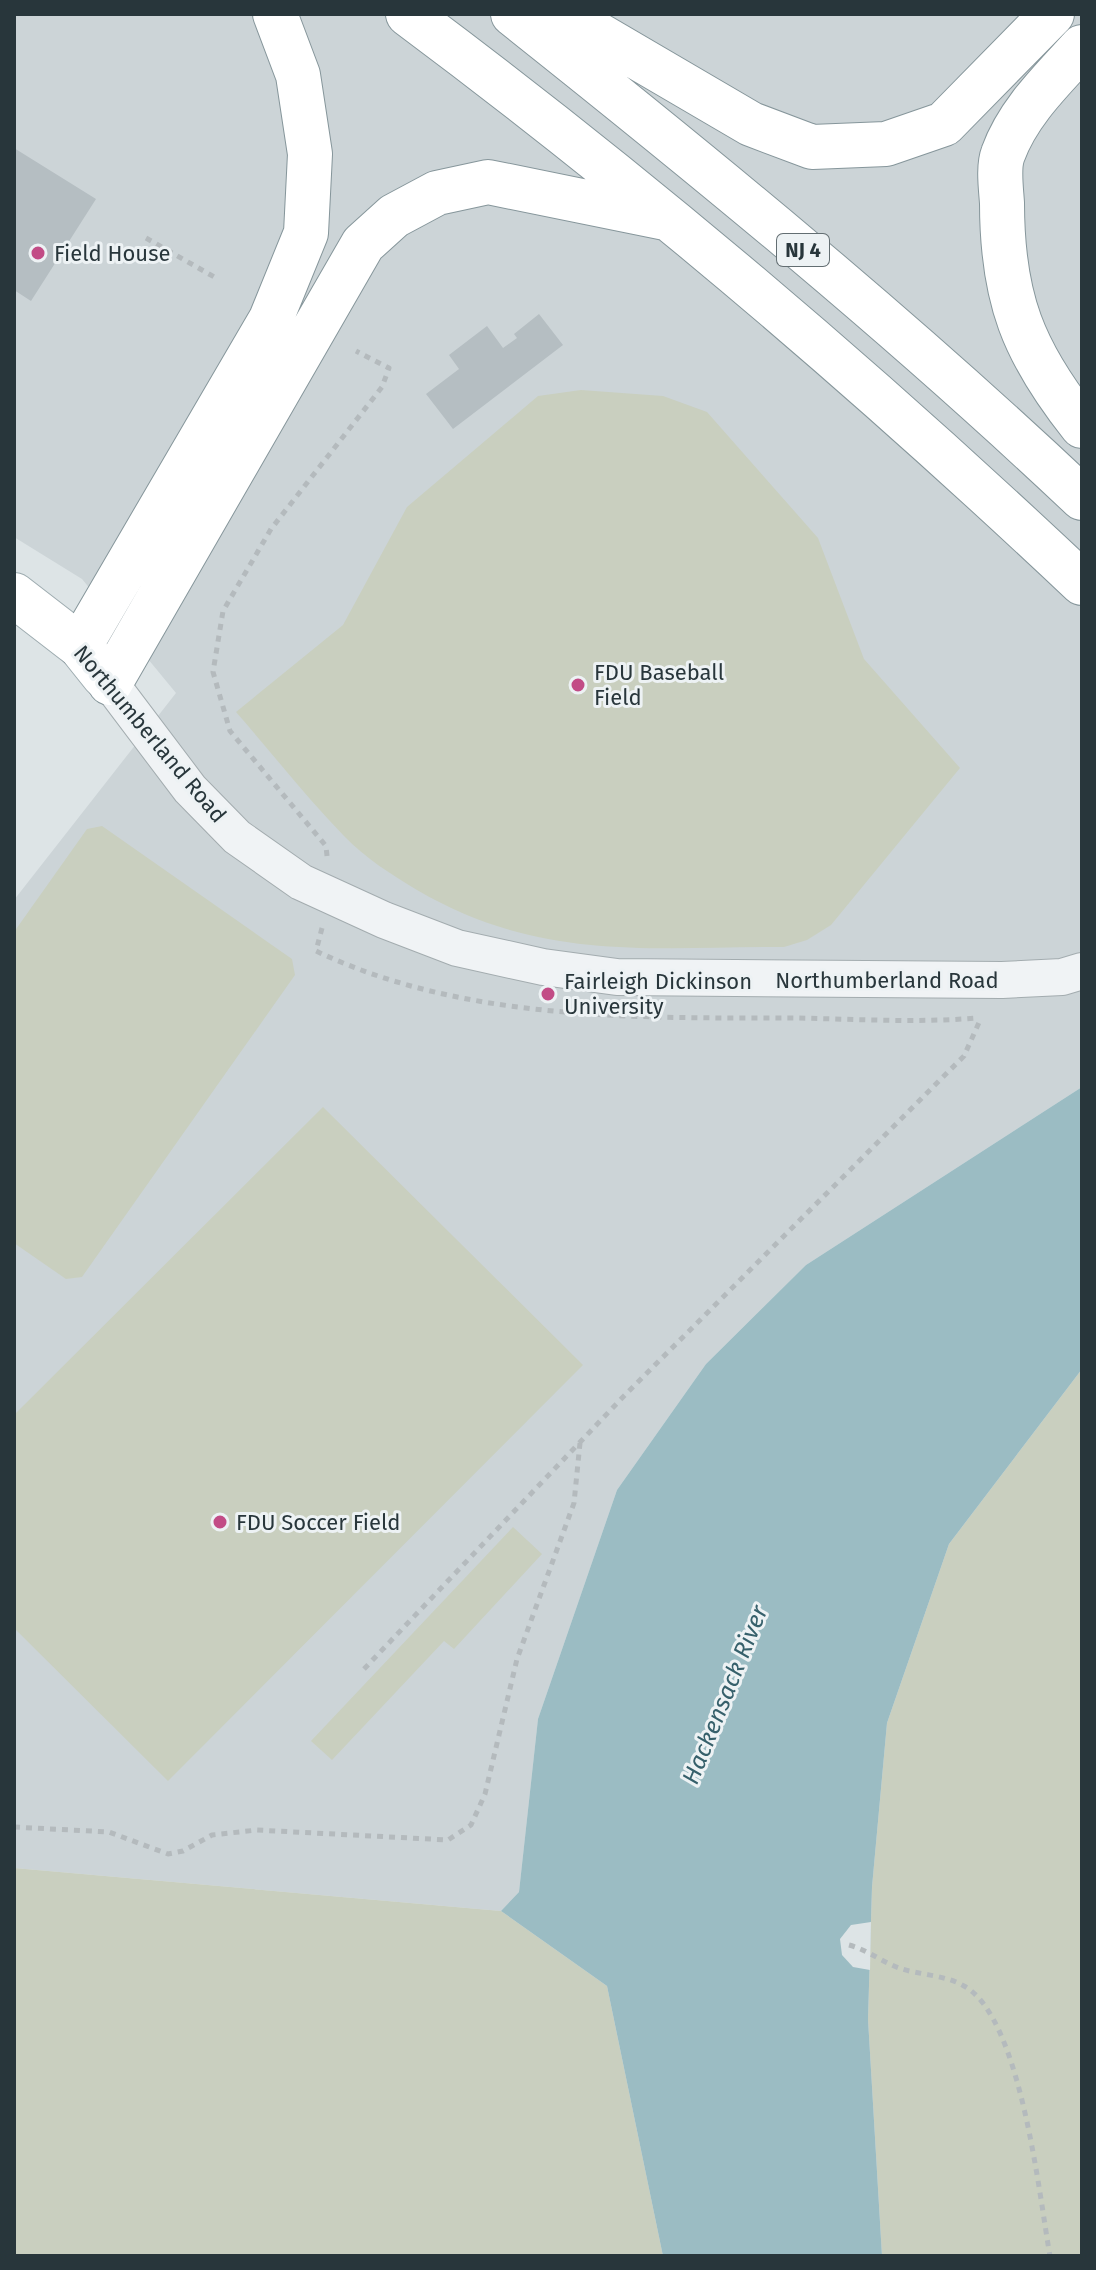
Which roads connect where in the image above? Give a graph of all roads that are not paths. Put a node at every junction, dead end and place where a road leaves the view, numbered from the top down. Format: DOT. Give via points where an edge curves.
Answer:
graph roads {
  1 [pos="275,14"];
  2 [pos="408,14"];
  3 [pos="513,14"];
  4 [pos="563,14"];
  5 [pos="1052,14"];
  6 [pos="1082,47"];
  7 [pos="674,220"];
  8 [pos="1082,426"];
  9 [pos="1082,498"];
  10 [pos="1082,583"];
  11 [pos="14,595"];
  12 [pos="80,646"];
  13 [pos="110,683"];
  14 [pos="1082,971"];
  1 -- 12 [label="main road" via="298,75 310,154 306,233 271,319"];
  2 -- 7 [label="main road"];
  3 -- 9 [label="main road, NJ 4" via="872,308"];
  4 -- 5 [label="main road" via="751,124 812,147 886,144 944,124"];
  6 -- 8 [label="main road" via="1030,104 1001,156 1001,187 1008,293 1029,349"];
  7 -- 10 [label="main road"];
  7 -- 13 [label="main road" via="488,182 437,193 394,216 363,244"];
  11 -- 12 [label="main road, Northumberland Road"];
  12 -- 13 [label="main road, Northumberland Road"];
  13 -- 14 [label="street, Northumberland Road" via="190,789 237,837 301,882 457,948 617,977 1002,980"];
}
